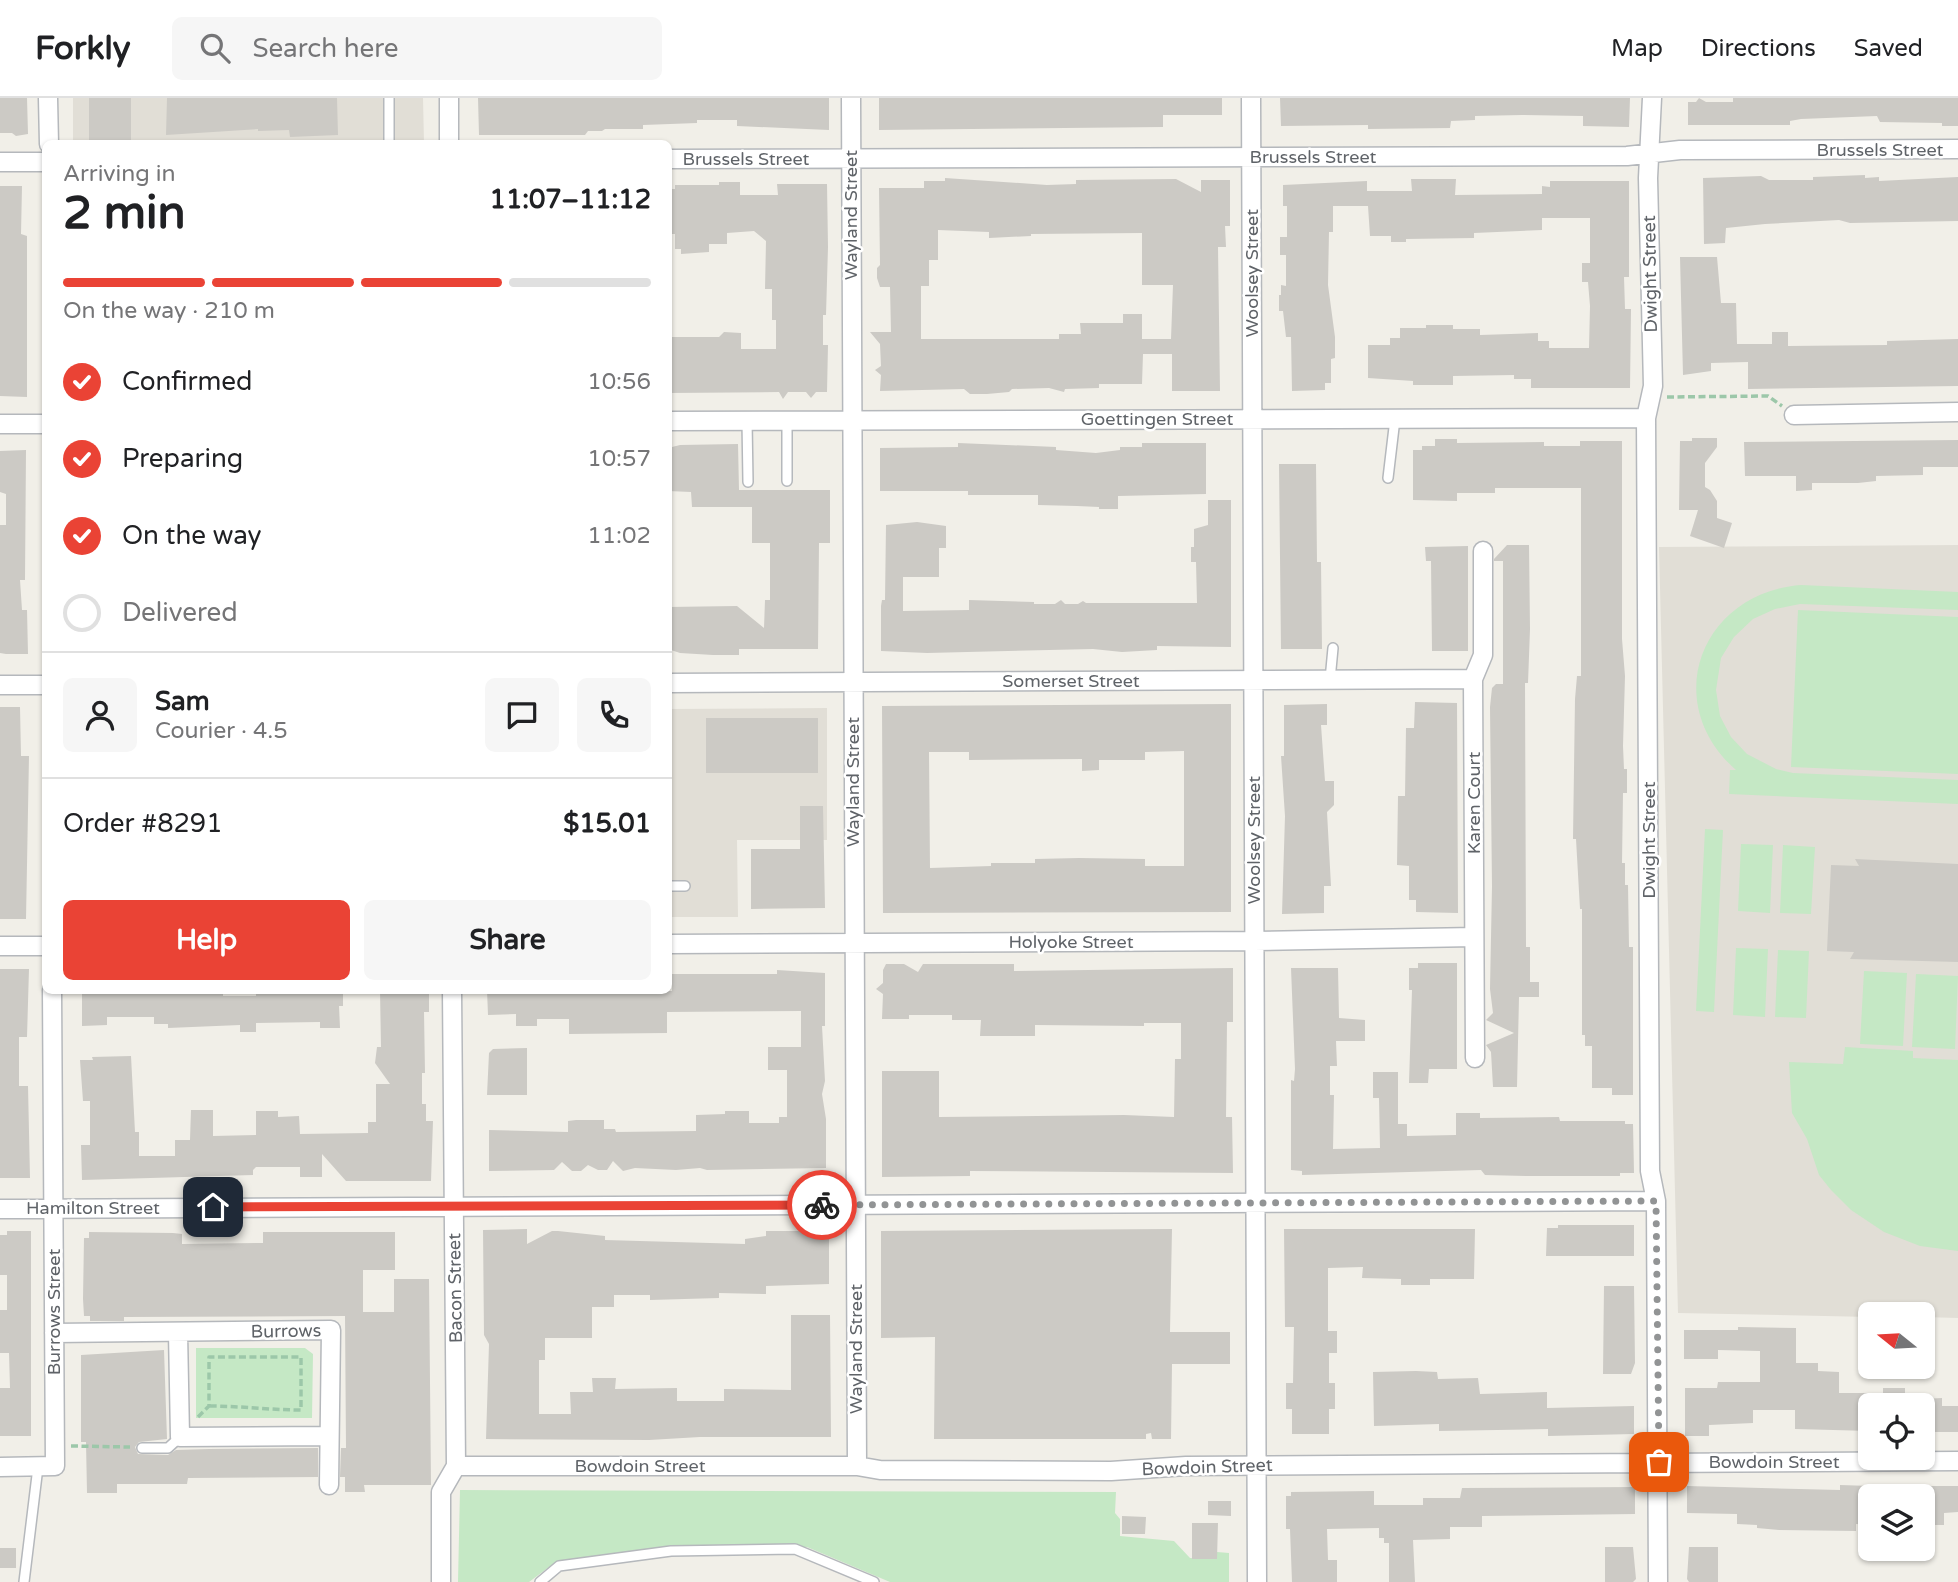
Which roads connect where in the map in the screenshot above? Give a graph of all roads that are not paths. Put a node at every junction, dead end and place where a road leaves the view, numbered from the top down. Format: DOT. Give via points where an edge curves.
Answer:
graph roads {
  1 [pos="48,98"];
  2 [pos="389,98"];
  3 [pos="449,98"];
  4 [pos="851,98"];
  5 [pos="1251,98"];
  6 [pos="1652,98"];
  7 [pos="49,140"];
  8 [pos="389,140"];
  9 [pos="449,140"];
  10 [pos="1958,149"];
  11 [pos="1650,153"];
  12 [pos="1251,158"];
  13 [pos="672,159"];
  14 [pos="851,159"];
  15 [pos="0,162"];
  16 [pos="42,162"];
  17 [pos="1958,412"];
  18 [pos="1794,415"];
  19 [pos="1646,418"];
  20 [pos="1252,419"];
  21 [pos="1395,419"];
  22 [pos="851,420"];
  23 [pos="672,421"];
  24 [pos="747,421"];
  25 [pos="787,421"];
  26 [pos="0,424"];
  27 [pos="42,424"];
  28 [pos="1388,478"];
  29 [pos="787,481"];
  30 [pos="748,482"];
  31 [pos="1483,551"];
  32 [pos="1332,648"];
  33 [pos="1473,679"];
  34 [pos="1255,680"];
  35 [pos="1330,680"];
  36 [pos="672,682"];
  37 [pos="853,682"];
  38 [pos="0,685"];
  39 [pos="42,685"];
  40 [pos="672,886"];
  41 [pos="685,886"];
  42 [pos="1474,937"];
  43 [pos="1254,941"];
  44 [pos="854,943"];
  45 [pos="672,944"];
  46 [pos="0,946"];
  47 [pos="42,946"];
  48 [pos="52,994"];
  49 [pos="452,994"];
  50 [pos="1475,1058"];
  51 [pos="1656,1201"];
  52 [pos="1256,1203"];
  53 [pos="454,1205"];
  54 [pos="855,1205"];
  55 [pos="53,1208"];
  56 [pos="0,1209"];
  57 [pos="178,1332"];
  58 [pos="54,1333"];
  59 [pos="329,1436"];
  60 [pos="180,1437"];
  61 [pos="142,1448"];
  62 [pos="1958,1461"];
  63 [pos="1659,1462"];
  64 [pos="1256,1465"];
  65 [pos="456,1466"];
  66 [pos="857,1466"];
  67 [pos="0,1467"];
  68 [pos="47,1467"];
  69 [pos="329,1485"];
  70 [pos="24,1582"];
  71 [pos="441,1582"];
  72 [pos="540,1582"];
  73 [pos="874,1582"];
  74 [pos="1257,1582"];
  75 [pos="1658,1582"];
  1 -- 7 [label="street"];
  2 -- 8 [label="lane"];
  3 -- 9 [label="street"];
  4 -- 14 [label="street, Wayland Street"];
  5 -- 12 [label="street, Woolsey Street"];
  6 -- 11 [label="street, Dwight Street"];
  10 -- 11 [label="street, Brussels Street"];
  11 -- 12 [label="street, Brussels Street"];
  11 -- 19 [label="street, Dwight Street" via="1653,386"];
  12 -- 14 [label="street, Brussels Street"];
  12 -- 20 [label="street, Woolsey Street"];
  13 -- 14 [label="street, Brussels Street"];
  14 -- 22 [label="street, Wayland Street"];
  15 -- 16 [label="street"];
  17 -- 18 [label="street"];
  19 -- 21 [label="street, Goettingen Street"];
  19 -- 51 [label="street, Dwight Street" via="1650,1157"];
  20 -- 21 [label="street, Goettingen Street"];
  20 -- 22 [label="street, Goettingen Street"];
  20 -- 34 [label="street, Woolsey Street"];
  21 -- 28 [label="lane"];
  22 -- 25 [label="street, Goettingen Street"];
  22 -- 37 [label="street, Wayland Street"];
  23 -- 24 [label="street, Goettingen Street"];
  24 -- 25 [label="street, Goettingen Street"];
  24 -- 30 [label="lane"];
  25 -- 29 [label="lane"];
  26 -- 27 [label="street"];
  31 -- 33 [label="street, Karen Court" via="1483,655"];
  32 -- 35 [label="lane"];
  33 -- 35 [label="street, Somerset Street"];
  33 -- 42 [label="street, Karen Court"];
  34 -- 35 [label="street, Somerset Street"];
  34 -- 37 [label="street, Somerset Street"];
  34 -- 43 [label="street, Woolsey Street"];
  36 -- 37 [label="street, Somerset Street"];
  37 -- 44 [label="street, Wayland Street"];
  38 -- 39 [label="street"];
  40 -- 41 [label="lane"];
  42 -- 43 [label="street, Holyoke Street"];
  42 -- 50 [label="street, Karen Court"];
  43 -- 44 [label="street, Holyoke Street"];
  43 -- 52 [label="street, Woolsey Street"];
  44 -- 45 [label="street, Holyoke Street"];
  44 -- 54 [label="street, Wayland Street"];
  46 -- 47 [label="street"];
  48 -- 55 [label="street, Burrows Street"];
  49 -- 53 [label="street, Bacon Street"];
  51 -- 52 [label="street, Hamilton Street"];
  51 -- 63 [label="street, Dwight Street"];
  52 -- 54 [label="street, Hamilton Street"];
  52 -- 64 [label="street, Woolsey Street"];
  53 -- 54 [label="street, Hamilton Street"];
  53 -- 55 [label="street, Hamilton Street"];
  53 -- 65 [label="street, Bacon Street"];
  54 -- 66 [label="street, Wayland Street"];
  55 -- 56 [label="street, Hamilton Street"];
  55 -- 58 [label="street, Burrows Street"];
  57 -- 58 [label="street, Burrows"];
  57 -- 59 [label="street, Burrows" via="331,1330"];
  57 -- 60 [label="street"];
  58 -- 68 [label="street, Burrows Street" via="55,1446"];
  59 -- 60 [label="street"];
  59 -- 69 [label="street, Burrows"];
  60 -- 61 [label="lane" via="168,1448"];
  62 -- 63 [label="street, Bowdoin Street"];
  63 -- 64 [label="street, Bowdoin Street"];
  63 -- 75 [label="street, Dwight Street"];
  64 -- 66 [label="street, Bowdoin Street" via="1111,1471 880,1470"];
  64 -- 74 [label="street, Woolsey Street"];
  65 -- 66 [label="street, Bowdoin Street"];
  65 -- 71 [label="street, Bacon Street" via="441,1492"];
  67 -- 68 [label="street"];
  68 -- 70 [label="lane"];
  72 -- 73 [label="lane" via="559,1566 671,1551 795,1549"];
}
